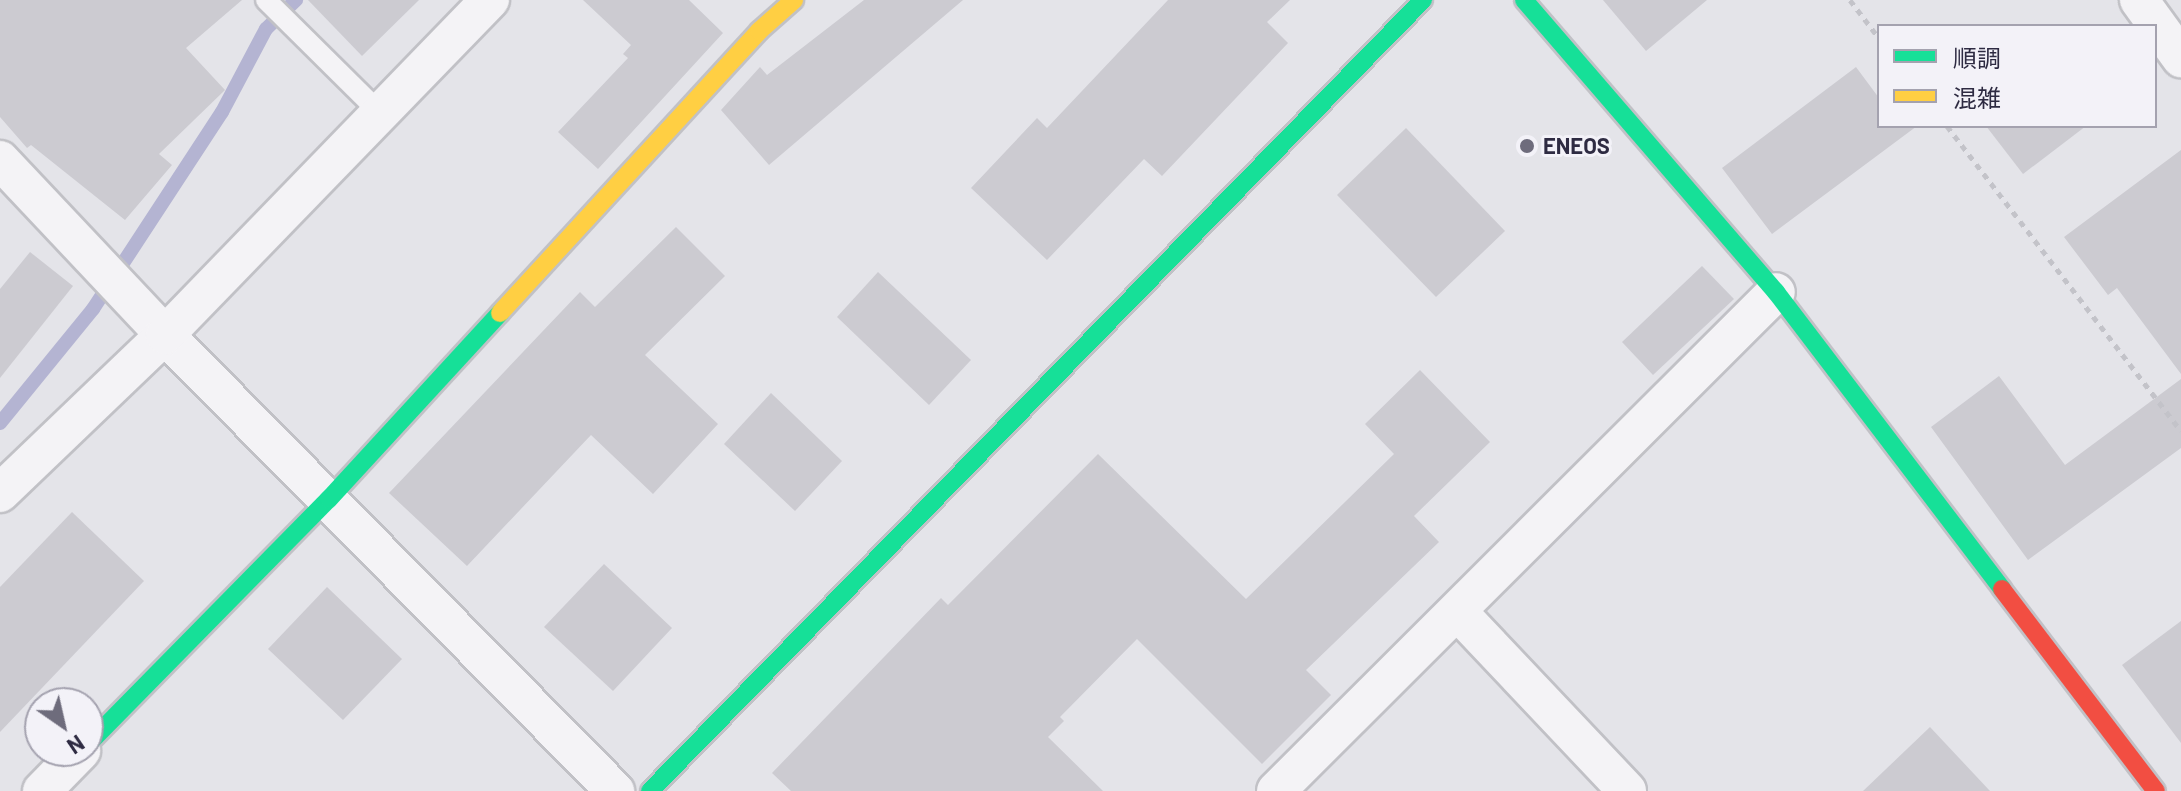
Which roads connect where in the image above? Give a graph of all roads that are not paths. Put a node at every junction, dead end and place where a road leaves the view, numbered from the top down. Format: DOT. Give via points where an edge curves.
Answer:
graph roads {
  1 [pos="266,0"];
  2 [pos="490,0"];
  3 [pos="794,0"];
  4 [pos="1423,0"];
  5 [pos="1524,0"];
  6 [pos="2139,0"];
  7 [pos="2156,24"];
  8 [pos="2157,25"];
  9 [pos="2181,58"];
  10 [pos="380,113"];
  11 [pos="0,160"];
  12 [pos="1776,292"];
  13 [pos="165,335"];
  14 [pos="0,493"];
  15 [pos="329,499"];
  16 [pos="1458,612"];
  17 [pos="104,728"];
  18 [pos="65,767"];
  19 [pos="42,791"];
  20 [pos="615,791"];
  21 [pos="650,791"];
  22 [pos="1276,791"];
  23 [pos="1627,791"];
  24 [pos="2156,791"];
  1 -- 10 [label="lane"];
  2 -- 10 [label="street"];
  3 -- 15 [label="street" via="759,31"];
  4 -- 21 [label="street"];
  5 -- 12 [label="street"];
  6 -- 7 [label="street"];
  8 -- 9 [label="street"];
  10 -- 13 [label="street"];
  11 -- 13 [label="street"];
  12 -- 16 [label="street"];
  12 -- 24 [label="street"];
  13 -- 14 [label="street"];
  13 -- 15 [label="street"];
  15 -- 17 [label="street"];
  15 -- 20 [label="street"];
  16 -- 22 [label="street"];
  16 -- 23 [label="street"];
  18 -- 19 [label="street"];
}
